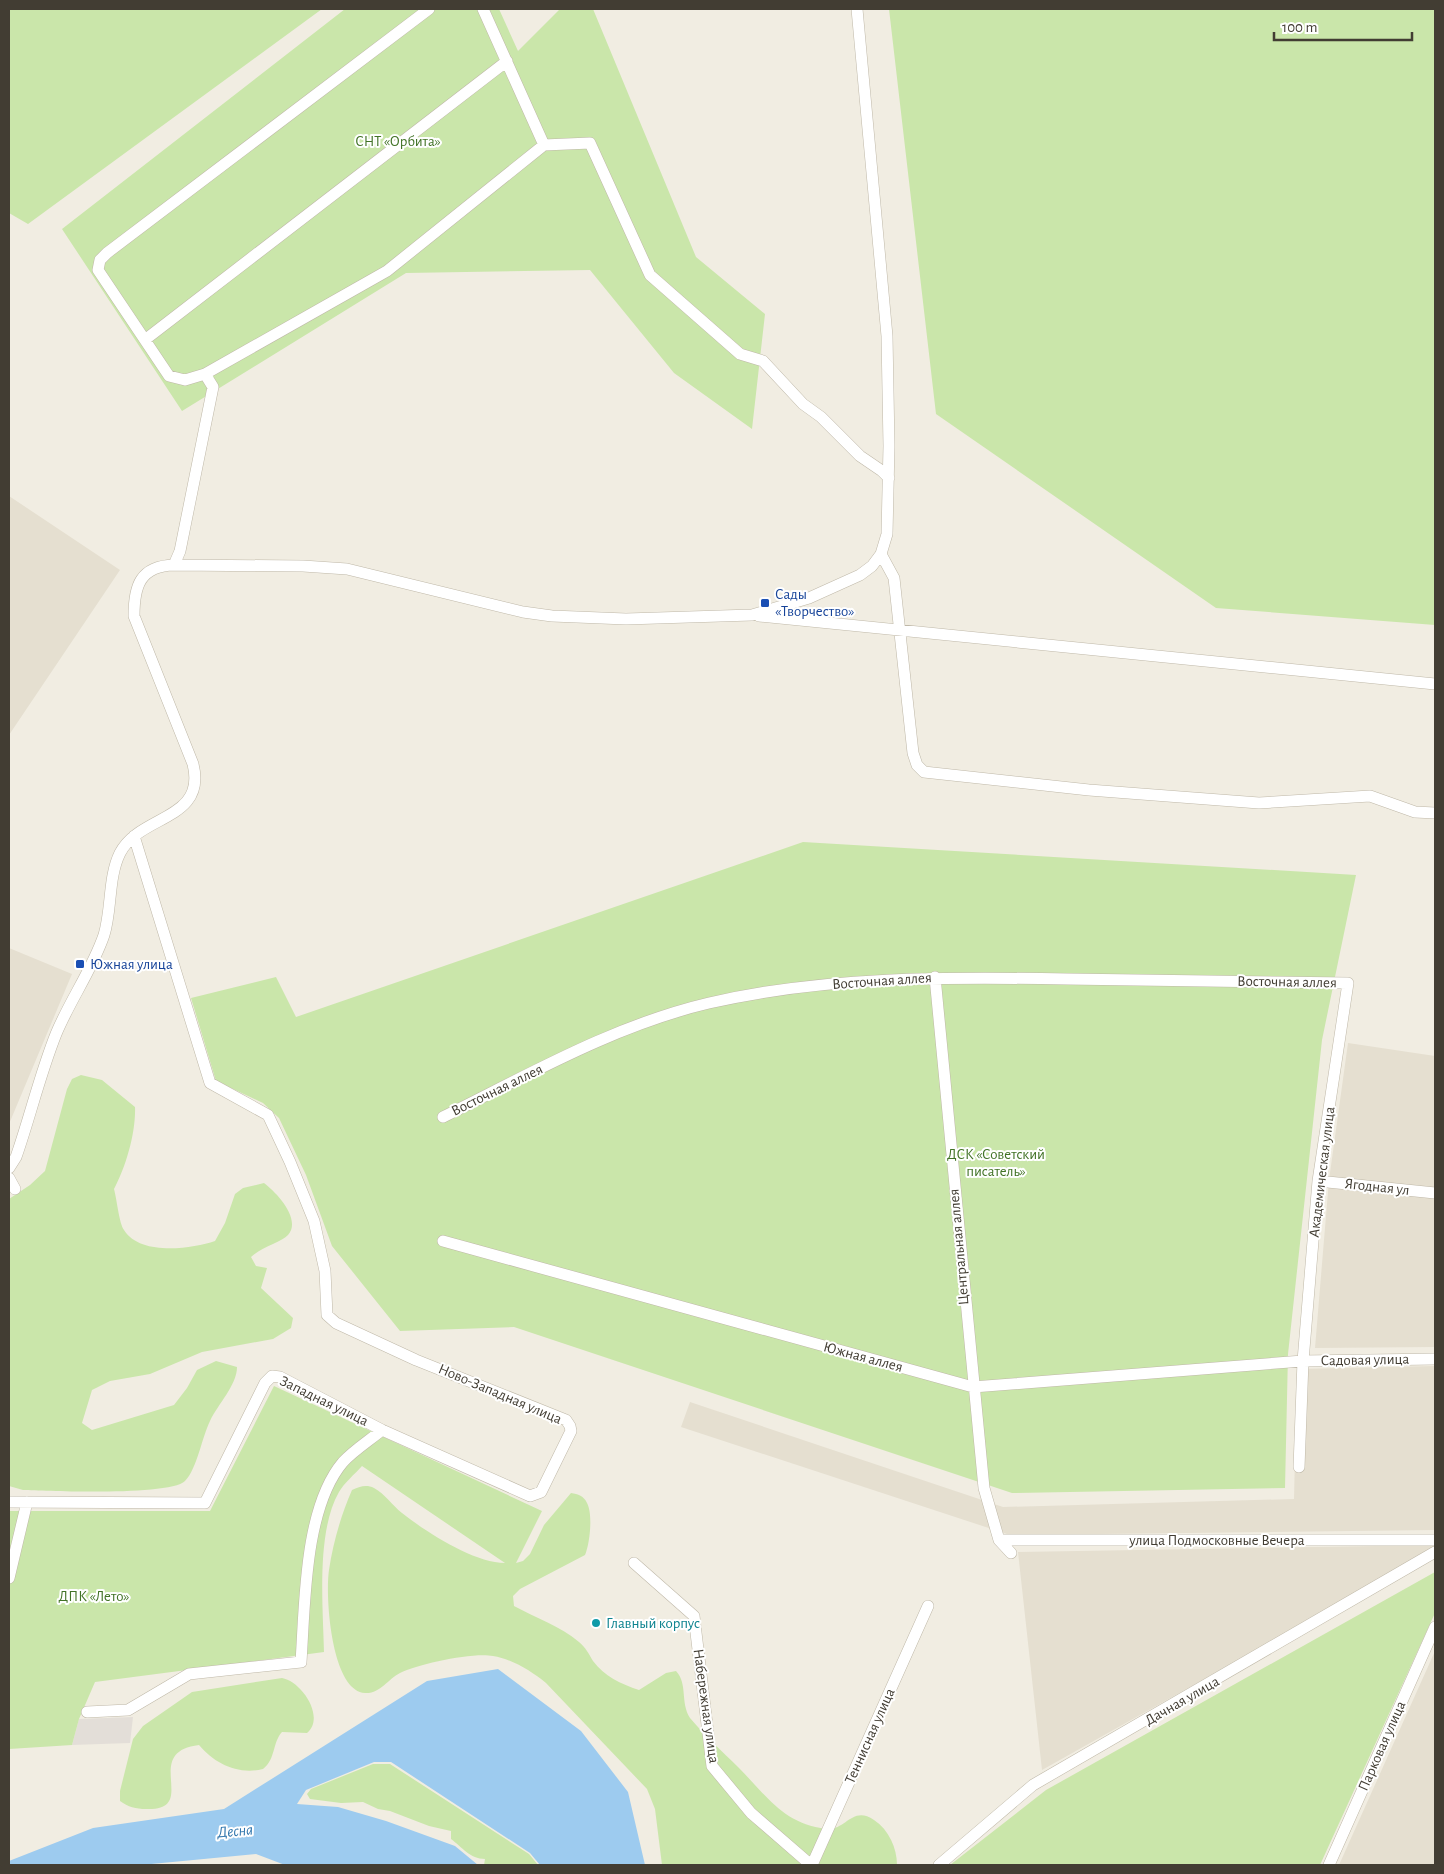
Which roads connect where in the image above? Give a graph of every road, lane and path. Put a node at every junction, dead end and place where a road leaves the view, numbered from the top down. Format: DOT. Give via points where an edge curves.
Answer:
graph roads {
  1 [pos="430,9"];
  2 [pos="483,9"];
  3 [pos="857,9"];
  4 [pos="507,61"];
  5 [pos="544,145"];
  6 [pos="146,339"];
  7 [pos="205,374"];
  8 [pos="889,478"];
  9 [pos="882,554"];
  10 [pos="174,565"];
  11 [pos="752,615"];
  12 [pos="900,630"];
  13 [pos="1435,684"];
  14 [pos="1435,813"];
  15 [pos="134,836"];
  16 [pos="935,977"];
  17 [pos="1348,983"];
  18 [pos="443,1117"];
  19 [pos="9,1168"];
  20 [pos="9,1178"];
  21 [pos="1318,1181"];
  22 [pos="15,1189"];
  23 [pos="1435,1193"];
  24 [pos="443,1241"];
  25 [pos="1435,1358"];
  26 [pos="1298,1362"];
  27 [pos="973,1387"];
  28 [pos="382,1430"];
  29 [pos="1299,1467"];
  30 [pos="9,1502"];
  31 [pos="27,1502"];
  32 [pos="999,1540"];
  33 [pos="1435,1540"];
  34 [pos="1435,1552"];
  35 [pos="1011,1553"];
  36 [pos="634,1563"];
  37 [pos="9,1578"];
  38 [pos="928,1606"];
  39 [pos="1435,1627"];
  40 [pos="87,1712"];
  41 [pos="812,1865"];
  42 [pos="940,1865"];
  43 [pos="1329,1865"];
  1 -- 6 [label="street" via="100,260 98,270"];
  2 -- 4 [label="street"];
  3 -- 8 [label="street" via="887,336"];
  4 -- 5 [label="street"];
  4 -- 6 [label="street"];
  5 -- 7 [label="street" via="387,271"];
  5 -- 8 [label="street" via="590,143 650,275 740,354 763,361 802,404"];
  6 -- 7 [label="street" via="169,376 185,380"];
  7 -- 10 [label="street" via="213,387 180,551"];
  8 -- 9 [label="street" via="887,534"];
  9 -- 11 [label="street" via="860,575 810,598"];
  9 -- 12 [label="street" via="894,578"];
  10 -- 11 [label="street" via="347,569 488,605 552,616 626,619"];
  10 -- 15 [label="street" via="156,567 141,579 135,591 134,616 193,764 194,790 185,805"];
  11 -- 12 [label="street"];
  12 -- 13 [label="street"];
  12 -- 14 [label="street" via="912,753 924,772 1259,803 1370,796 1415,812"];
  15 -- 19 [label="street" via="120,853 105,932 97,955 56,1034 16,1157"];
  15 -- 28 [label="street, Ново-Западная улица" via="210,1083 268,1115 314,1221 326,1271 327,1315 336,1323 416,1360 566,1420 570,1426 541,1492 530,1496"];
  16 -- 17 [label="street, Восточная аллея"];
  16 -- 18 [label="street, Восточная аллея" via="792,988 708,1003 627,1030 557,1060"];
  16 -- 27 [label="street, Центральная аллея"];
  17 -- 21 [label="street, Академическая улица"];
  20 -- 22 [label="street"];
  21 -- 23 [label="street, Ягодная ул"];
  21 -- 26 [label="street, Академическая улица"];
  24 -- 27 [label="street, Южная аллея"];
  25 -- 26 [label="street, Садовая улица"];
  26 -- 27 [label="street, Южная аллея"];
  26 -- 29 [label="street, Академическая улица"];
  27 -- 32 [label="street, Центральная аллея" via="984,1488"];
  28 -- 31 [label="street, Западная улица" via="272,1376 265,1383 205,1504"];
  28 -- 40 [label="street, Западная улица" via="344,1461 329,1484 313,1532 301,1662 189,1674 128,1710"];
  30 -- 31 [label="street, Западная улица"];
  31 -- 37 [label="street"];
  32 -- 33 [label="street, улица Подмосковные Вечера"];
  32 -- 35 [label="street"];
  34 -- 42 [label="street, Дачная улица" via="1033,1785"];
  36 -- 41 [label="street, Набережная улица" via="694,1616 712,1766 751,1813"];
  38 -- 41 [label="street, Теннисная улица"];
  39 -- 43 [label="street, Парковая улица"];
}
